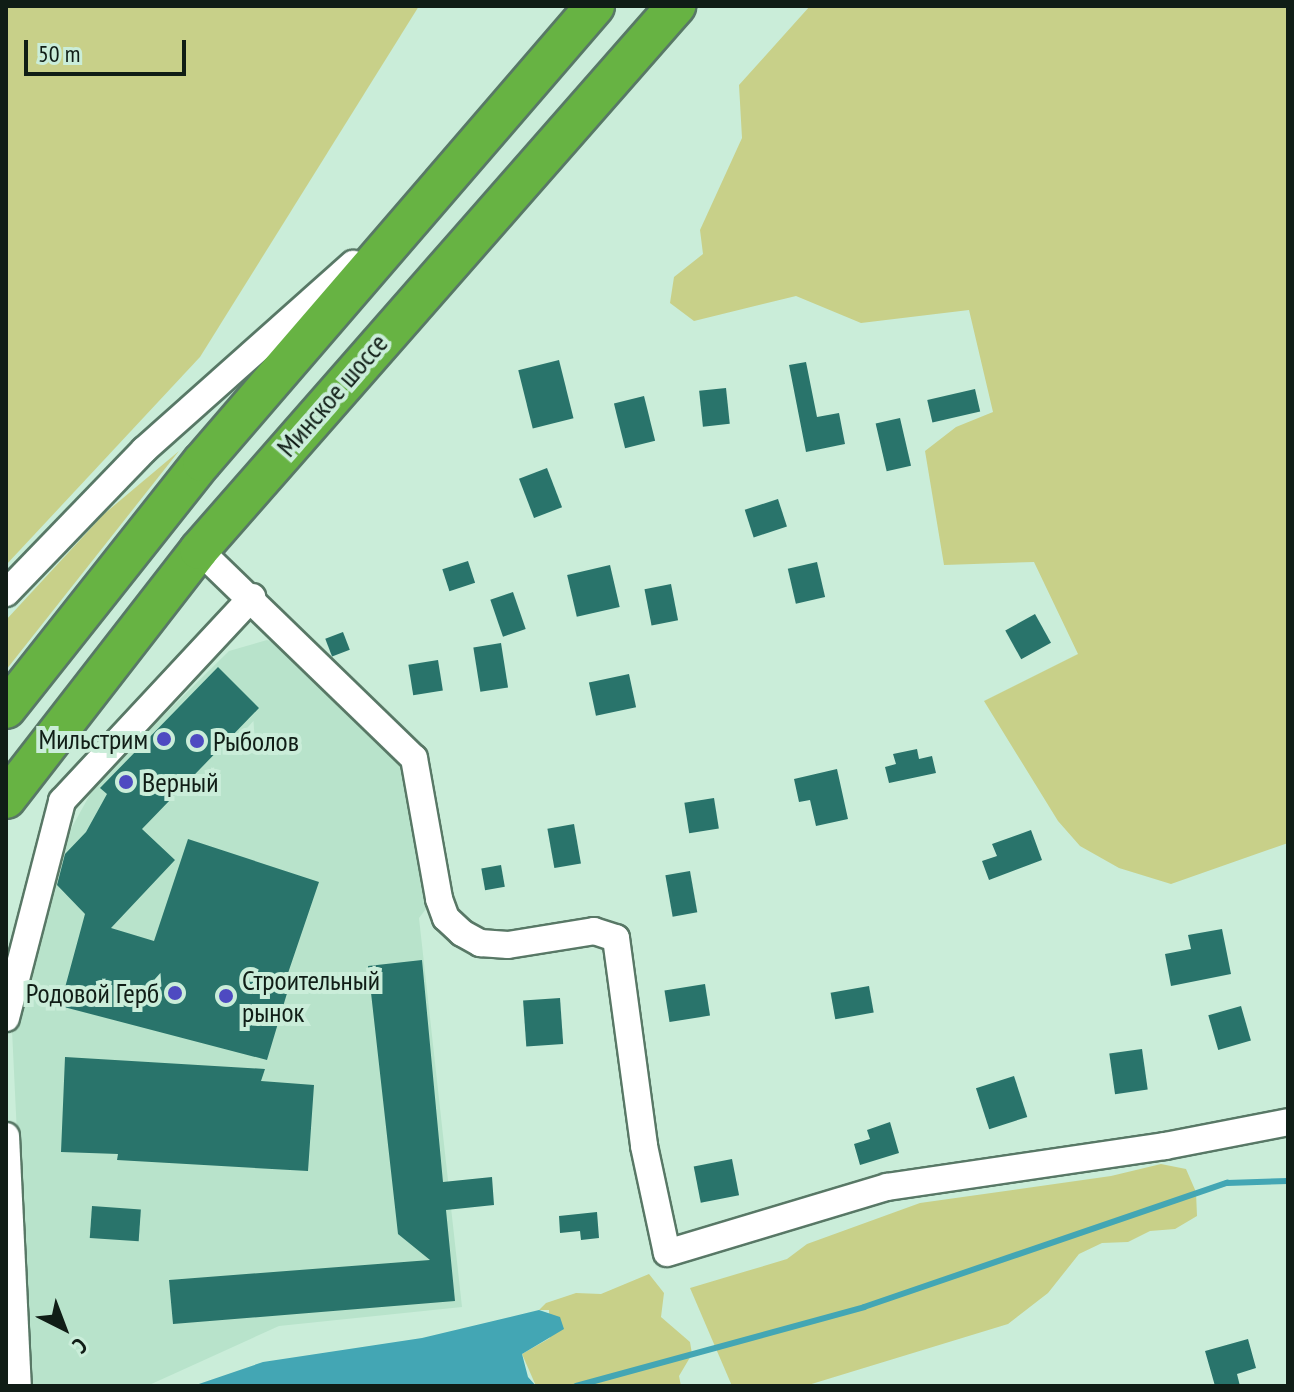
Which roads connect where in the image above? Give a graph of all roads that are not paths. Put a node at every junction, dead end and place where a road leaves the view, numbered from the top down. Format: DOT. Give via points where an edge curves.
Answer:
graph roads {
  1 [pos="595,6"];
  2 [pos="676,6"];
  3 [pos="432,190"];
  4 [pos="199,550"];
  5 [pos="6,593"];
  6 [pos="252,597"];
  7 [pos="6,709"];
  8 [pos="6,799"];
  9 [pos="6,1018"];
  10 [pos="1288,1122"];
  11 [pos="6,1136"];
  12 [pos="18,1386"];
  1 -- 3 [label="highway, Минское шоссе"];
  2 -- 4 [label="highway, Минское шоссе"];
  3 -- 5 [label="street" via="144,450"];
  3 -- 7 [label="highway, Минское шоссе" via="202,462"];
  4 -- 6 [label="street"];
  4 -- 8 [label="highway, Минское шоссе"];
  6 -- 9 [label="street" via="62,801"];
  6 -- 10 [label="street" via="414,758 439,899 446,918 462,933 480,943 508,945 594,931 616,938 644,1146 667,1253 887,1187 1150,1149"];
  11 -- 12 [label="street"];
}
